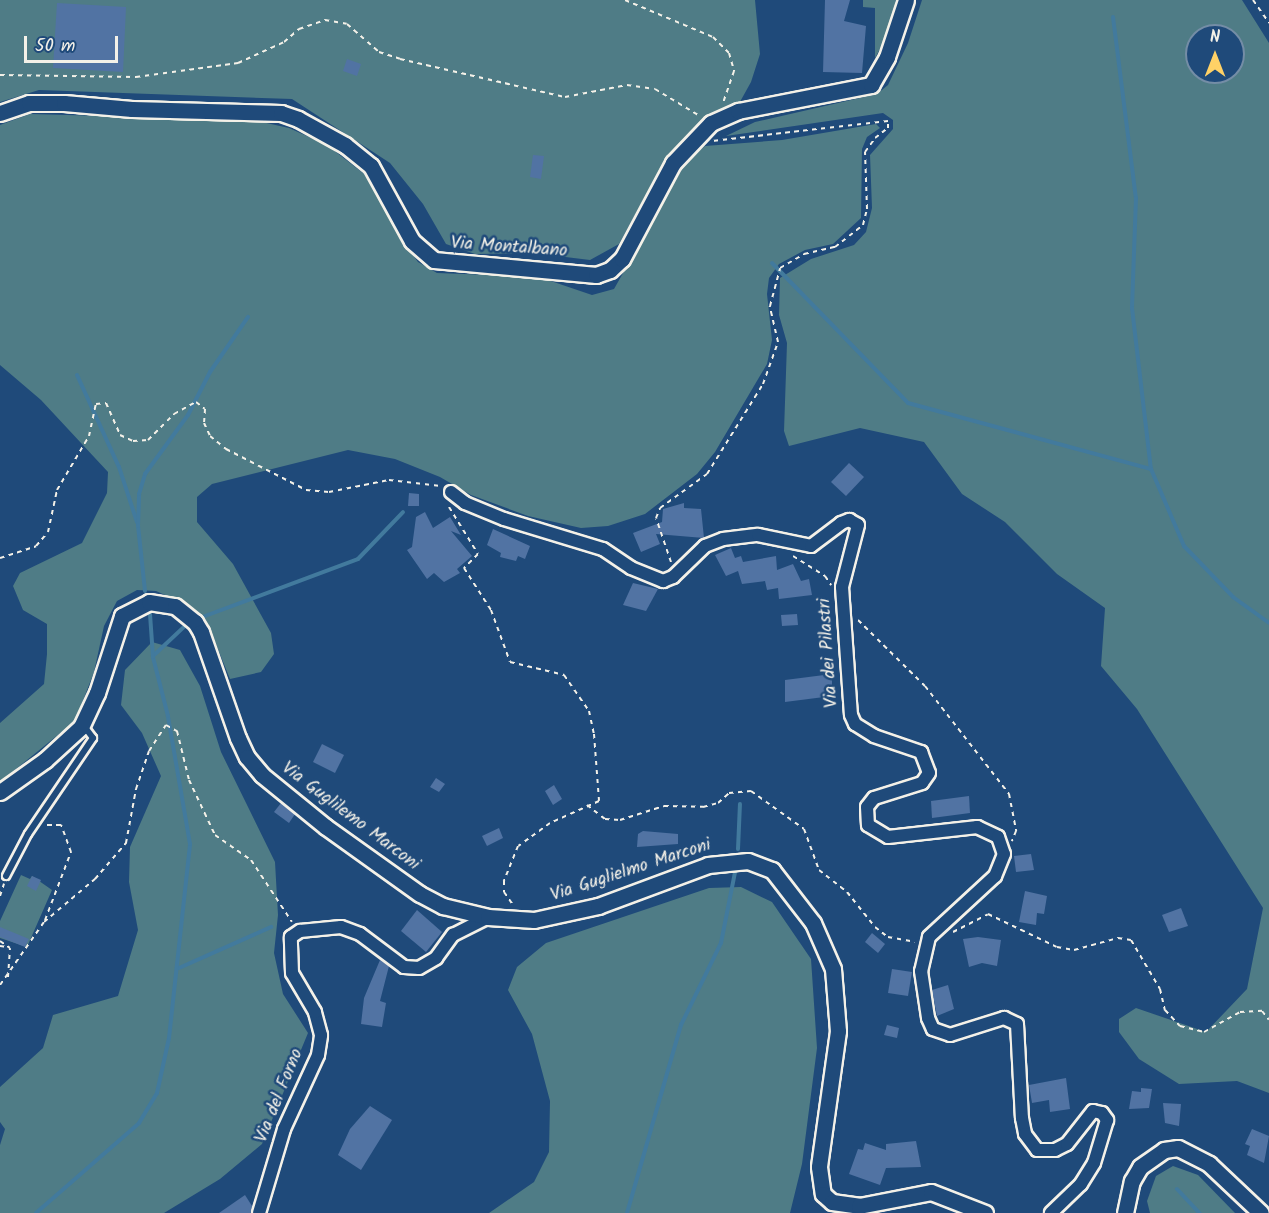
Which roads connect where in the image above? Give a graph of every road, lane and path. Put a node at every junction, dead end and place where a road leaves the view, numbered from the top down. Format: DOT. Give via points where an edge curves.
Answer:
graph roads {
  1 [pos="625,0"];
  2 [pos="906,0"];
  3 [pos="1253,0"];
  4 [pos="1269,23"];
  5 [pos="0,75"];
  6 [pos="0,113"];
  7 [pos="717,121"];
  8 [pos="692,140"];
  9 [pos="451,492"];
  10 [pos="789,553"];
  11 [pos="0,558"];
  12 [pos="669,579"];
  13 [pos="842,603"];
  14 [pos="861,624"];
  15 [pos="81,727"];
  16 [pos="0,792"];
  17 [pos="586,806"];
  18 [pos="34,826"];
  19 [pos="1004,854"];
  20 [pos="6,876"];
  21 [pos="488,917"];
  22 [pos="524,920"];
  23 [pos="44,922"];
  24 [pos="300,931"];
  25 [pos="929,937"];
  26 [pos="0,941"];
  27 [pos="0,946"];
  28 [pos="10,948"];
  29 [pos="7,980"];
  30 [pos="0,985"];
  31 [pos="1269,1020"];
  32 [pos="259,1213"];
  33 [pos="985,1213"];
  34 [pos="1051,1213"];
  35 [pos="1125,1213"];
  36 [pos="1262,1213"];
  1 -- 7 [label="path" via="713,37 729,53 734,71"];
  2 -- 7 [label="street, Via Montalbano" via="887,57 871,85 738,111"];
  3 -- 4 [label="path"];
  5 -- 7 [label="path" via="136,77 238,63 284,42 299,29 325,20 347,24 379,52 400,59 565,97 627,85 654,89"];
  6 -- 8 [label="street, Via Montalbano" via="29,103 64,103 132,110 281,113 298,118 345,145 371,166 412,242 434,260 590,274 610,270 622,259 673,163"];
  7 -- 8 [label="street, Via Montalbano"];
  8 -- 12 [label="path" via="740,140 888,121 888,128 865,152 867,209 863,225 835,247 804,254 780,268 770,306 778,342 763,384 707,474 660,508 658,528 672,560"];
  9 -- 11 [label="path" via="410,480 370,482 329,492 306,490 226,449 210,436 204,423 205,409 196,402 174,414 148,440 134,441 120,435 106,403 96,404 89,436 57,490 48,532 36,546"];
  9 -- 12 [label="street" via="465,503 504,519 603,549 654,580"];
  9 -- 17 [label="path" via="448,509 478,555 464,568 491,610 506,656 510,662 564,675 589,711 599,771 599,801"];
  10 -- 13 [label="path" via="825,576"];
  12 -- 13 [label="street, Via dei Pilastri" via="705,546 723,539 758,535 811,546 849,520 858,530 848,556"];
  13 -- 19 [label="street, Via dei Pilastri" via="849,702 855,724 874,736 921,752 929,765 922,783 874,798 867,807 868,825 888,837 977,827 998,837"];
  14 -- 19 [label="path" via="925,686 1009,794 1016,831"];
  15 -- 16 [label="street, Via Guglilemo Marconi" via="45,760"];
  15 -- 18 [label="lane" via="90,729 93,738"];
  15 -- 21 [label="street, Via Guglilemo Marconi" via="97,693 122,616 149,602 175,606 201,632 238,738 262,775 326,827 420,894 443,906"];
  17 -- 22 [label="path" via="550,823 518,846 504,881 504,892"];
  17 -- 25 [label="path" via="604,819 620,820 664,806 703,807 718,803 729,793 751,792 804,829 819,870 847,892 875,927 888,937 912,944"];
  18 -- 20 [label="lane"];
  18 -- 23 [label="path" via="61,825 70,852"];
  19 -- 25 [label="street" via="995,876"];
  21 -- 22 [label="street, Via Guglilemo Marconi"];
  21 -- 24 [label="street" via="453,934 436,958 419,968 404,967 360,934 341,927"];
  22 -- 33 [label="street, Via Guglielmo Marconi" via="569,915 708,864 748,861 772,870 813,923 833,969 838,1031 819,1167 823,1194 842,1206 859,1206 931,1192"];
  23 -- 24 [label="path" via="95,879 126,843 148,751 166,725 177,731 183,765 215,835 251,860"];
  23 -- 29 [label="path"];
  24 -- 32 [label="street, Via del Forno" via="291,937 292,973 315,1012 321,1035 318,1055 284,1129"];
  25 -- 31 [label="path" via="957,931 988,914 1057,947 1074,950 1118,938 1131,940 1160,988 1165,1010 1180,1026 1204,1032 1240,1012 1262,1011"];
  25 -- 34 [label="street" via="921,971 925,1011 933,1029 950,1035 1004,1018 1019,1028 1019,1095 1025,1134 1031,1144 1037,1150 1055,1150 1067,1144 1089,1114 1098,1112 1105,1117 1107,1128 1094,1163 1081,1184"];
  26 -- 28 [label="path"];
  27 -- 28 [label="path"];
  28 -- 29 [label="path"];
  29 -- 30 [label="path"];
  35 -- 36 [label="street" via="1132,1181 1140,1167 1164,1150 1178,1148 1209,1164"];
}
